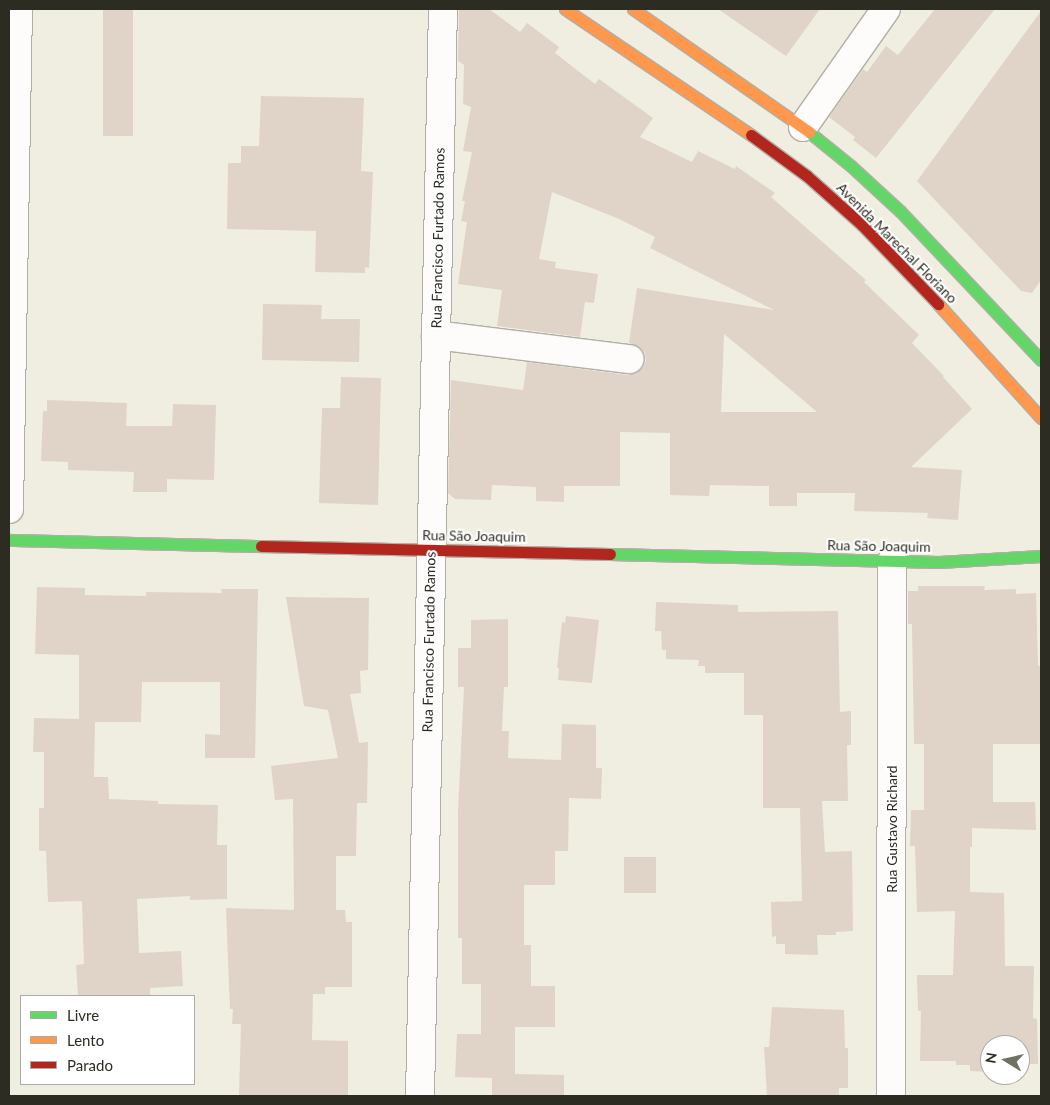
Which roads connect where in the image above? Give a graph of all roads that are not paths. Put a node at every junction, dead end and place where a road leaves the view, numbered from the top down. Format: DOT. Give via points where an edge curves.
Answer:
graph roads {
  1 [pos="18,9"];
  2 [pos="443,9"];
  3 [pos="565,9"];
  4 [pos="633,9"];
  5 [pos="886,9"];
  6 [pos="803,127"];
  7 [pos="436,335"];
  8 [pos="630,359"];
  9 [pos="1041,360"];
  10 [pos="1041,418"];
  11 [pos="9,509"];
  12 [pos="9,540"];
  13 [pos="431,550"];
  14 [pos="1041,556"];
  15 [pos="892,562"];
  16 [pos="939,562"];
  17 [pos="1014,570"];
  18 [pos="420,1096"];
  19 [pos="891,1096"];
  1 -- 11 [label="street"];
  2 -- 7 [label="street, Rua Francisco Furtado Ramos"];
  3 -- 10 [label="main road, Avenida Marechal Floriano" via="757,139 806,176 862,225 908,272"];
  4 -- 6 [label="main road, Avenida Marechal Floriano"];
  5 -- 6 [label="street"];
  6 -- 9 [label="main road, Avenida Marechal Floriano" via="900,211"];
  7 -- 8 [label="street"];
  7 -- 13 [label="street, Rua Francisco Furtado Ramos"];
  12 -- 13 [label="main road, Rua São Joaquim"];
  13 -- 15 [label="main road, Rua São Joaquim"];
  13 -- 18 [label="street, Rua Francisco Furtado Ramos"];
  14 -- 16 [label="main road, Rua São Joaquim"];
  15 -- 16 [label="main road, Rua São Joaquim"];
  15 -- 19 [label="street, Rua Gustavo Richard"];
  16 -- 17 [label="main road, Rua São Joaquim"];
}
